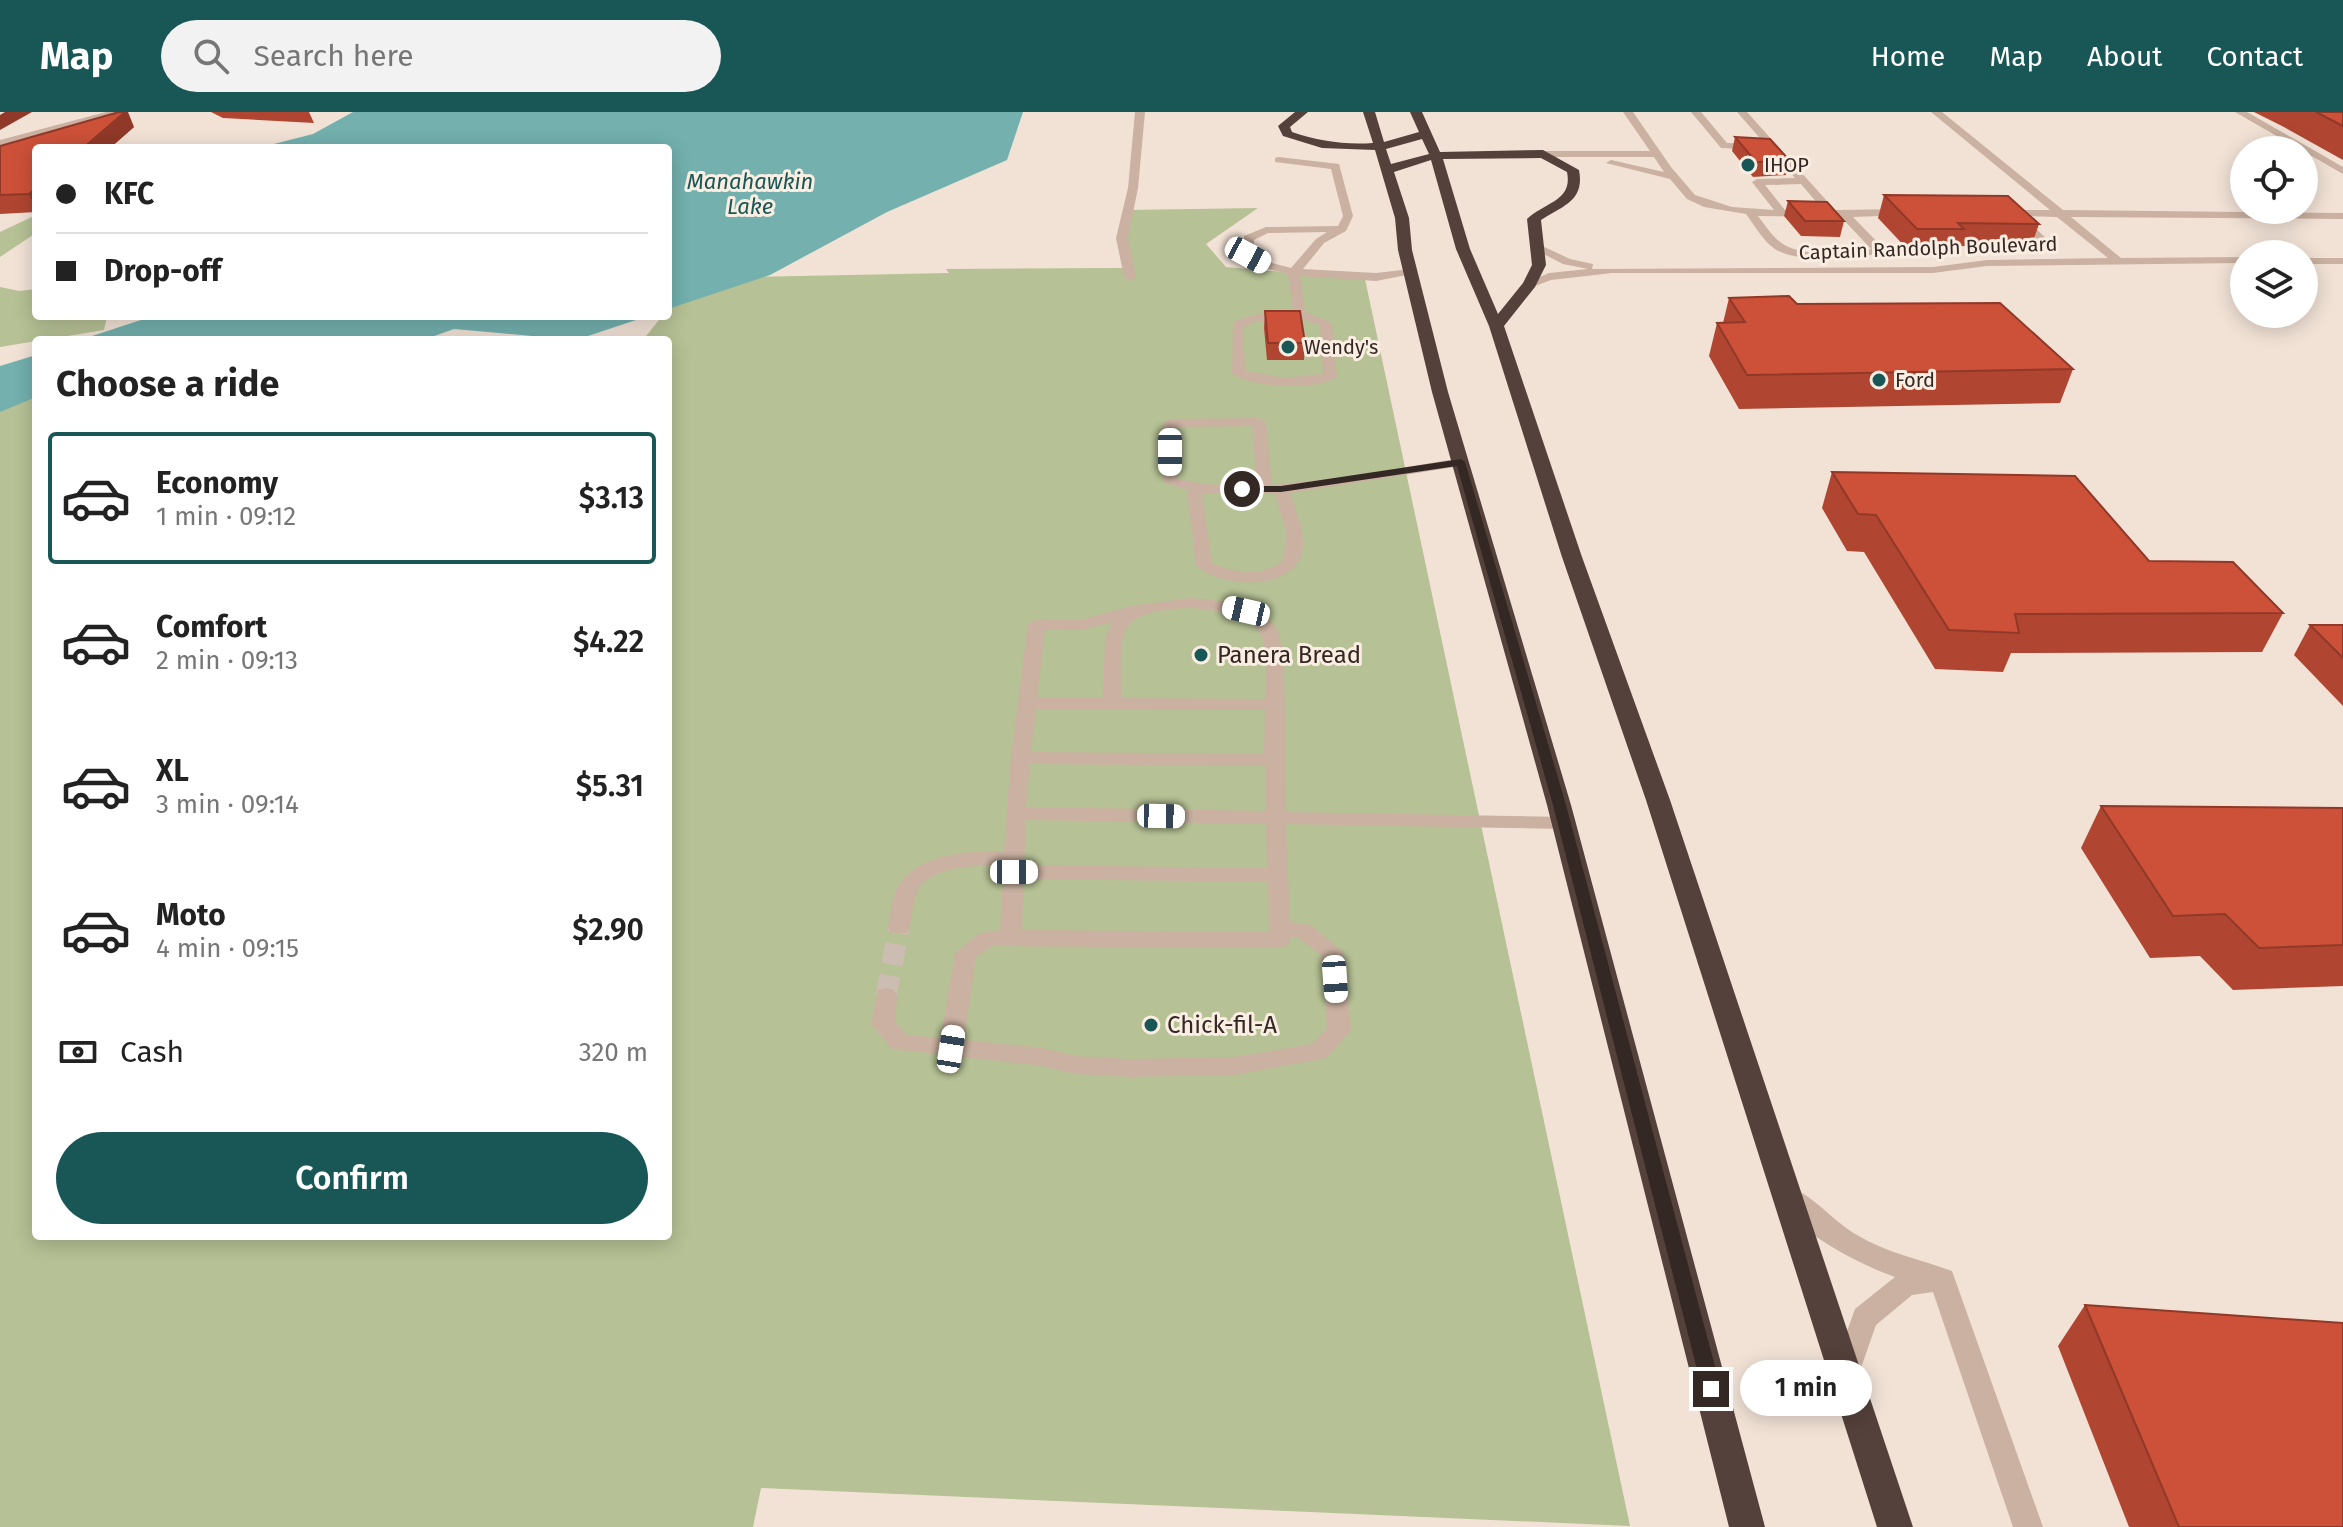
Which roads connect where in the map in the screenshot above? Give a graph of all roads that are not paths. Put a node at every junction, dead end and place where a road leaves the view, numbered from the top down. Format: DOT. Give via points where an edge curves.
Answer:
graph roads {
  1 [pos="117,112"];
  2 [pos="1140,112"];
  3 [pos="1302,112"];
  4 [pos="1369,112"];
  5 [pos="1416,112"];
  6 [pos="1628,112"];
  7 [pos="1696,112"];
  8 [pos="1742,112"];
  9 [pos="1936,112"];
  10 [pos="2240,112"];
  11 [pos="1648,140"];
  12 [pos="0,143"];
  13 [pos="1431,144"];
  14 [pos="1773,147"];
  15 [pos="1543,154"];
  16 [pos="1607,158"];
  17 [pos="1384,159"];
  18 [pos="1663,159"];
  19 [pos="1279,160"];
  20 [pos="1573,170"];
  21 [pos="2343,171"];
  22 [pos="1674,177"];
  23 [pos="1804,181"];
  24 [pos="1749,211"];
  25 [pos="1780,211"];
  26 [pos="1836,212"];
  27 [pos="1917,212"];
  28 [pos="1984,212"];
  29 [pos="2012,213"];
  30 [pos="2058,213"];
  31 [pos="2343,216"];
  32 [pos="1342,229"];
  33 [pos="2047,245"];
  34 [pos="1536,246"];
  35 [pos="2117,260"];
  36 [pos="2230,260"];
  37 [pos="2318,261"];
  38 [pos="2343,261"];
  39 [pos="1612,270"];
  40 [pos="1294,272"];
  41 [pos="1401,273"];
  42 [pos="1130,277"];
  43 [pos="1530,284"];
  44 [pos="1299,314"];
  45 [pos="1496,326"];
  46 [pos="1461,462"];
  47 [pos="1194,489"];
  48 [pos="1273,489"];
  49 [pos="1132,611"];
  50 [pos="1027,703"];
  51 [pos="1112,704"];
  52 [pos="1274,705"];
  53 [pos="1021,758"];
  54 [pos="1274,760"];
  55 [pos="1016,813"];
  56 [pos="1277,818"];
  57 [pos="1564,823"];
  58 [pos="1014,865"];
  59 [pos="1278,875"];
  60 [pos="899,928"];
  61 [pos="1280,929"];
  62 [pos="1011,938"];
  63 [pos="886,996"];
  64 [pos="951,1049"];
  65 [pos="1786,1195"];
  66 [pos="1942,1279"];
  67 [pos="1845,1375"];
  68 [pos="1747,1527"];
  69 [pos="1895,1527"];
  70 [pos="2028,1527"];
  1 -- 12 [label="street"];
  2 -- 42 [label="street" via="1122,238"];
  3 -- 17 [label="highway" via="1284,126 1287,134"];
  4 -- 17 [label="highway"];
  5 -- 13 [label="highway"];
  6 -- 11 [label="street"];
  7 -- 14 [label="street" via="1724,146"];
  8 -- 14 [label="street"];
  9 -- 30 [label="street"];
  10 -- 21 [label="street"];
  11 -- 16 [label="street"];
  11 -- 18 [label="street"];
  13 -- 15 [label="highway"];
  13 -- 17 [label="highway" via="1408,142"];
  13 -- 17 [label="highway" via="1409,161"];
  13 -- 45 [label="highway" via="1463,249"];
  14 -- 23 [label="street"];
  15 -- 16 [label="street"];
  15 -- 20 [label="highway"];
  16 -- 18 [label="street"];
  16 -- 20 [label="street"];
  16 -- 22 [label="street"];
  17 -- 41 [label="highway" via="1402,218"];
  18 -- 22 [label="street"];
  19 -- 32 [label="street" via="1335,166 1348,216"];
  20 -- 34 [label="highway" via="1576,185 1571,195 1534,219"];
  22 -- 24 [label="street" via="1697,200"];
  23 -- 25 [label="street" via="1757,182"];
  23 -- 26 [label="street"];
  24 -- 25 [label="street"];
  24 -- 26 [label="street" via="1776,245 1791,252 1879,250"];
  25 -- 26 [label="street"];
  26 -- 27 [label="street"];
  28 -- 29 [label="street"];
  29 -- 30 [label="street"];
  29 -- 33 [label="street"];
  30 -- 31 [label="street"];
  30 -- 35 [label="street"];
  32 -- 40 [label="street" via="1320,241"];
  32 -- 40 [label="street" via="1266,230 1248,238 1248,255"];
  34 -- 39 [label="street, Captain Randolph Boulevard" via="1567,262"];
  34 -- 43 [label="highway" via="1539,265"];
  35 -- 36 [label="street, Captain Randolph Boulevard"];
  35 -- 39 [label="street, Captain Randolph Boulevard" via="1987,263 1933,270"];
  37 -- 38 [label="street"];
  39 -- 43 [label="street, Captain Randolph Boulevard"];
  40 -- 41 [label="street" via="1376,277"];
  40 -- 44 [label="street"];
  41 -- 46 [label="highway"];
  43 -- 45 [label="highway"];
  44 -- 44 [label="street" via="1237,325 1239,373 1258,381 1330,377 1326,323"];
  45 -- 65 [label="highway"];
  46 -- 48 [label="street"];
  46 -- 57 [label="highway"];
  47 -- 48 [label="street"];
  47 -- 48 [label="street" via="1170,482 1170,423 1259,422"];
  47 -- 48 [label="street" via="1204,565 1218,574 1261,577 1278,573 1295,554"];
  49 -- 50 [label="street" via="1082,625 1037,624"];
  49 -- 51 [label="street" via="1115,630"];
  49 -- 52 [label="street" via="1146,606 1215,606 1246,611 1263,621 1272,633"];
  50 -- 51 [label="street"];
  50 -- 53 [label="street"];
  51 -- 52 [label="street"];
  52 -- 54 [label="street"];
  53 -- 54 [label="street"];
  53 -- 55 [label="street"];
  54 -- 56 [label="street"];
  55 -- 56 [label="street"];
  55 -- 58 [label="street"];
  56 -- 57 [label="street"];
  56 -- 59 [label="street"];
  57 -- 68 [label="highway"];
  58 -- 59 [label="street"];
  58 -- 60 [label="street" via="965,860 918,876 908,888"];
  58 -- 62 [label="street"];
  59 -- 61 [label="street"];
  61 -- 62 [label="street" via="1280,940"];
  61 -- 64 [label="street" via="1303,930 1333,953 1339,1030 1319,1052 1234,1066 1130,1068"];
  62 -- 64 [label="street" via="988,938 966,953"];
  63 -- 64 [label="street" via="883,1024 900,1043"];
  65 -- 66 [label="street" via="1862,1254"];
  65 -- 67 [label="highway"];
  66 -- 67 [label="street" via="1906,1284 1865,1318"];
  66 -- 70 [label="street"];
  67 -- 69 [label="highway"];
}
